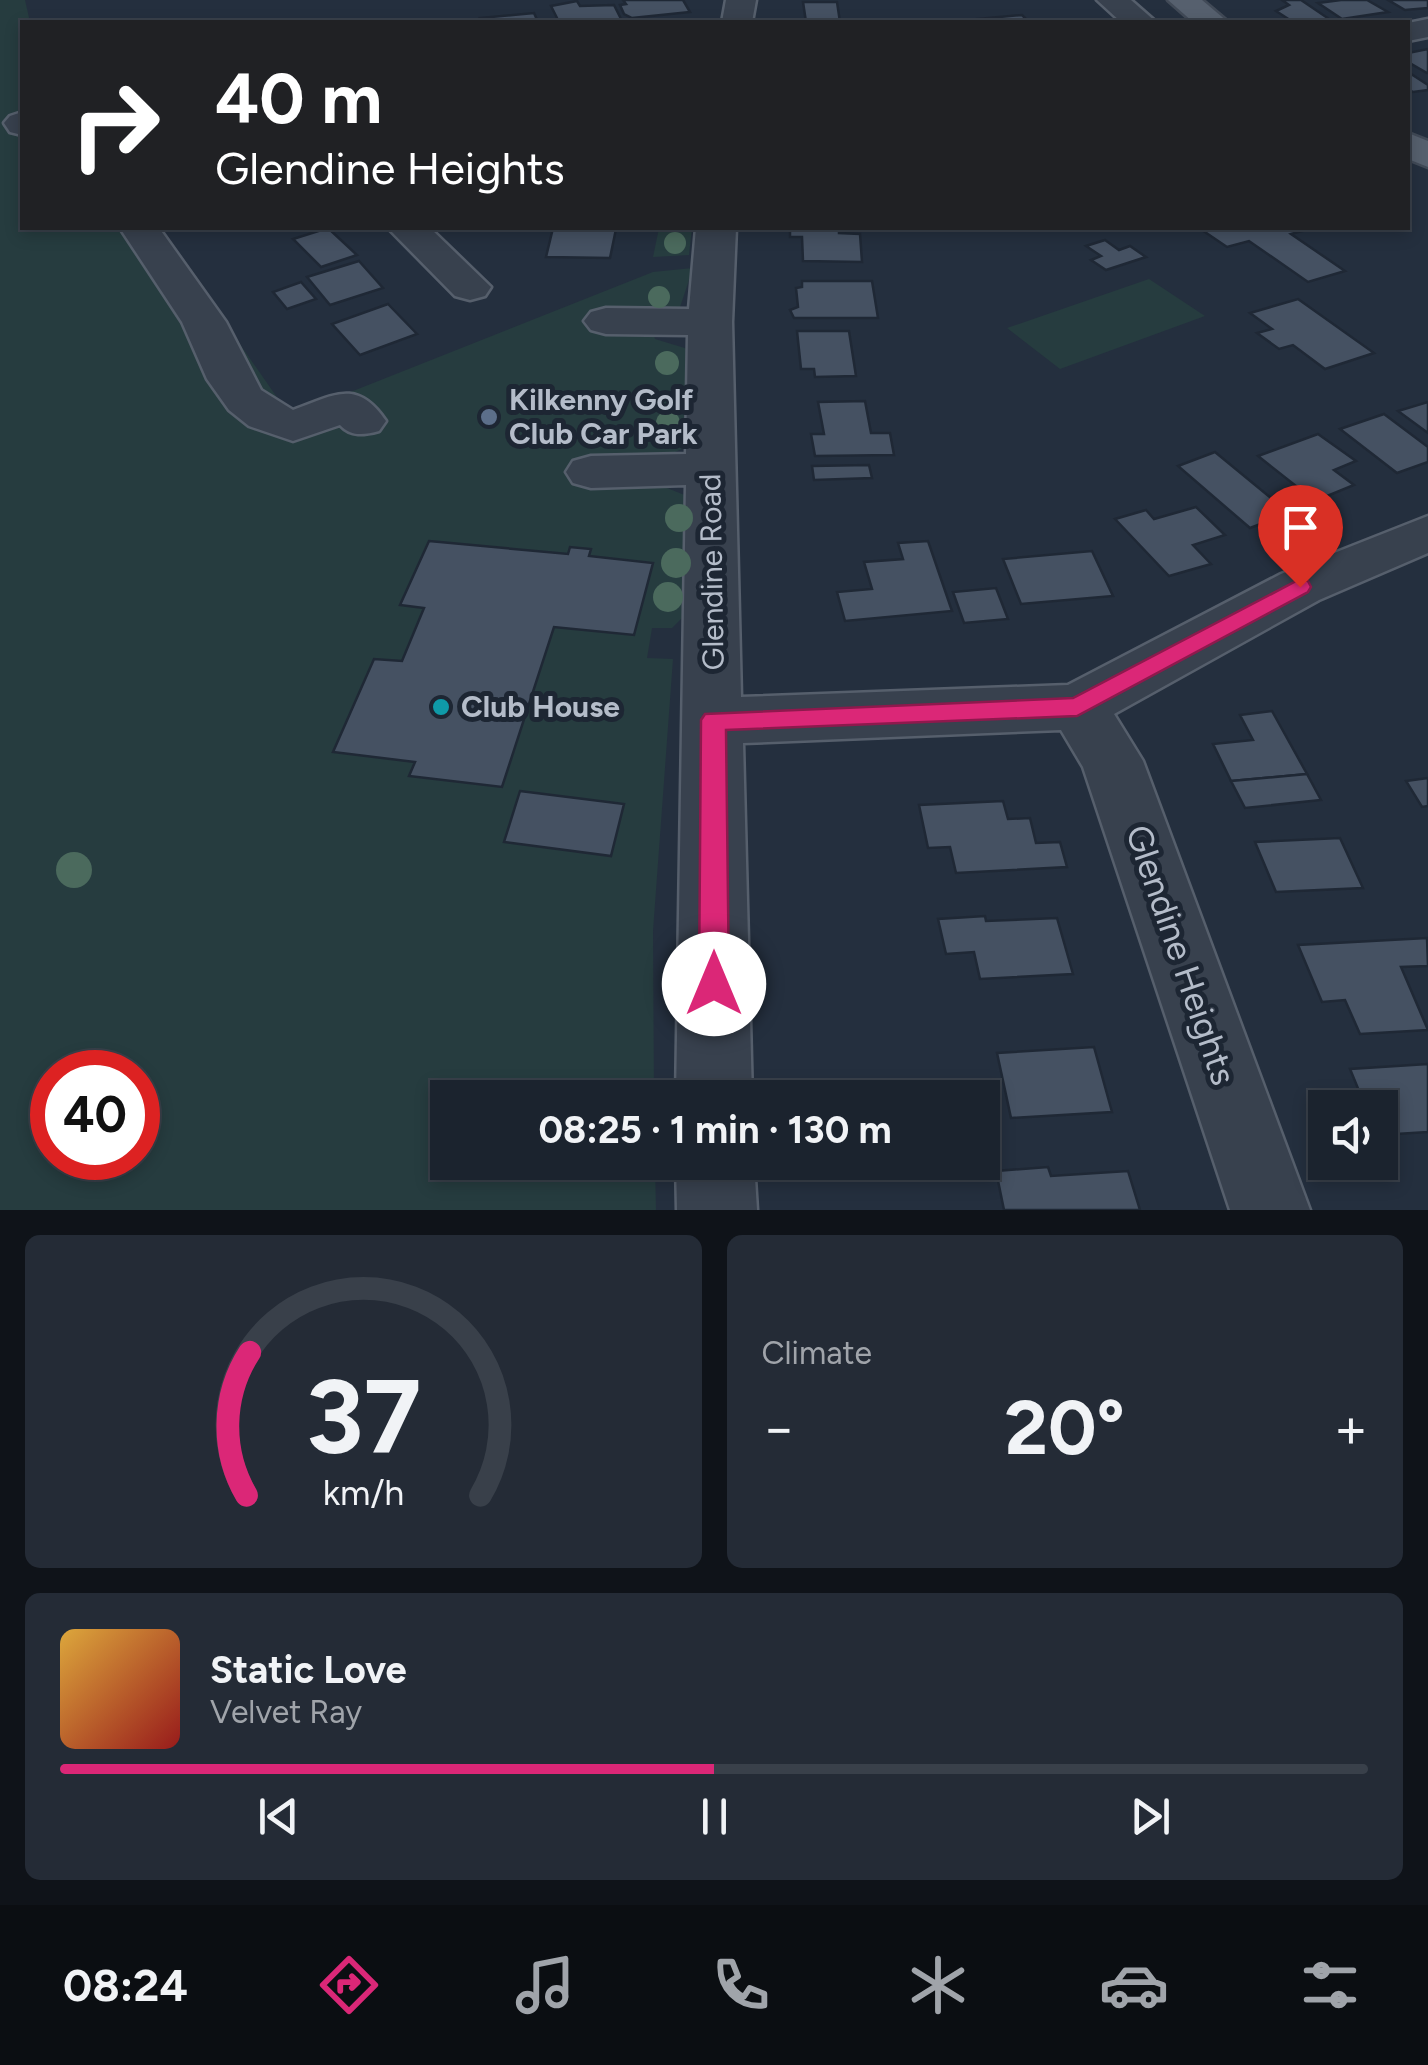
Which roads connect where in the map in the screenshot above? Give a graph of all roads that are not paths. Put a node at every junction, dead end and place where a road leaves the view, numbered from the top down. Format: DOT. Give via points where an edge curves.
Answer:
graph roads {
  1 [pos="1112,0"];
  2 [pos="1183,0"];
  3 [pos="1137,20"];
  4 [pos="1209,20"];
  5 [pos="140,230"];
  6 [pos="409,230"];
  7 [pos="716,230"];
  8 [pos="470,287"];
  9 [pos="606,321"];
  10 [pos="710,322"];
  11 [pos="362,421"];
  12 [pos="711,469"];
  13 [pos="591,472"];
  14 [pos="1428,533"];
  15 [pos="1077,707"];
  16 [pos="714,720"];
  17 [pos="714,1080"];
  18 [pos="715,1180"];
  19 [pos="717,1210"];
  20 [pos="1270,1210"];
  1 -- 3 [label="street"];
  2 -- 4 [label="main road"];
  5 -- 11 [label="street" via="204,322 245,400 293,426 348,406"];
  6 -- 8 [label="street"];
  7 -- 10 [label="street, Glendine Road"];
  9 -- 10 [label="street"];
  10 -- 12 [label="street, Glendine Road"];
  12 -- 13 [label="street"];
  12 -- 16 [label="street, Glendine Road"];
  14 -- 15 [label="street" via="1300,587"];
  15 -- 16 [label="street"];
  15 -- 20 [label="street, Glendine Heights" via="1112,761"];
  16 -- 17 [label="street, Glendine Road"];
  18 -- 19 [label="street"];
}
